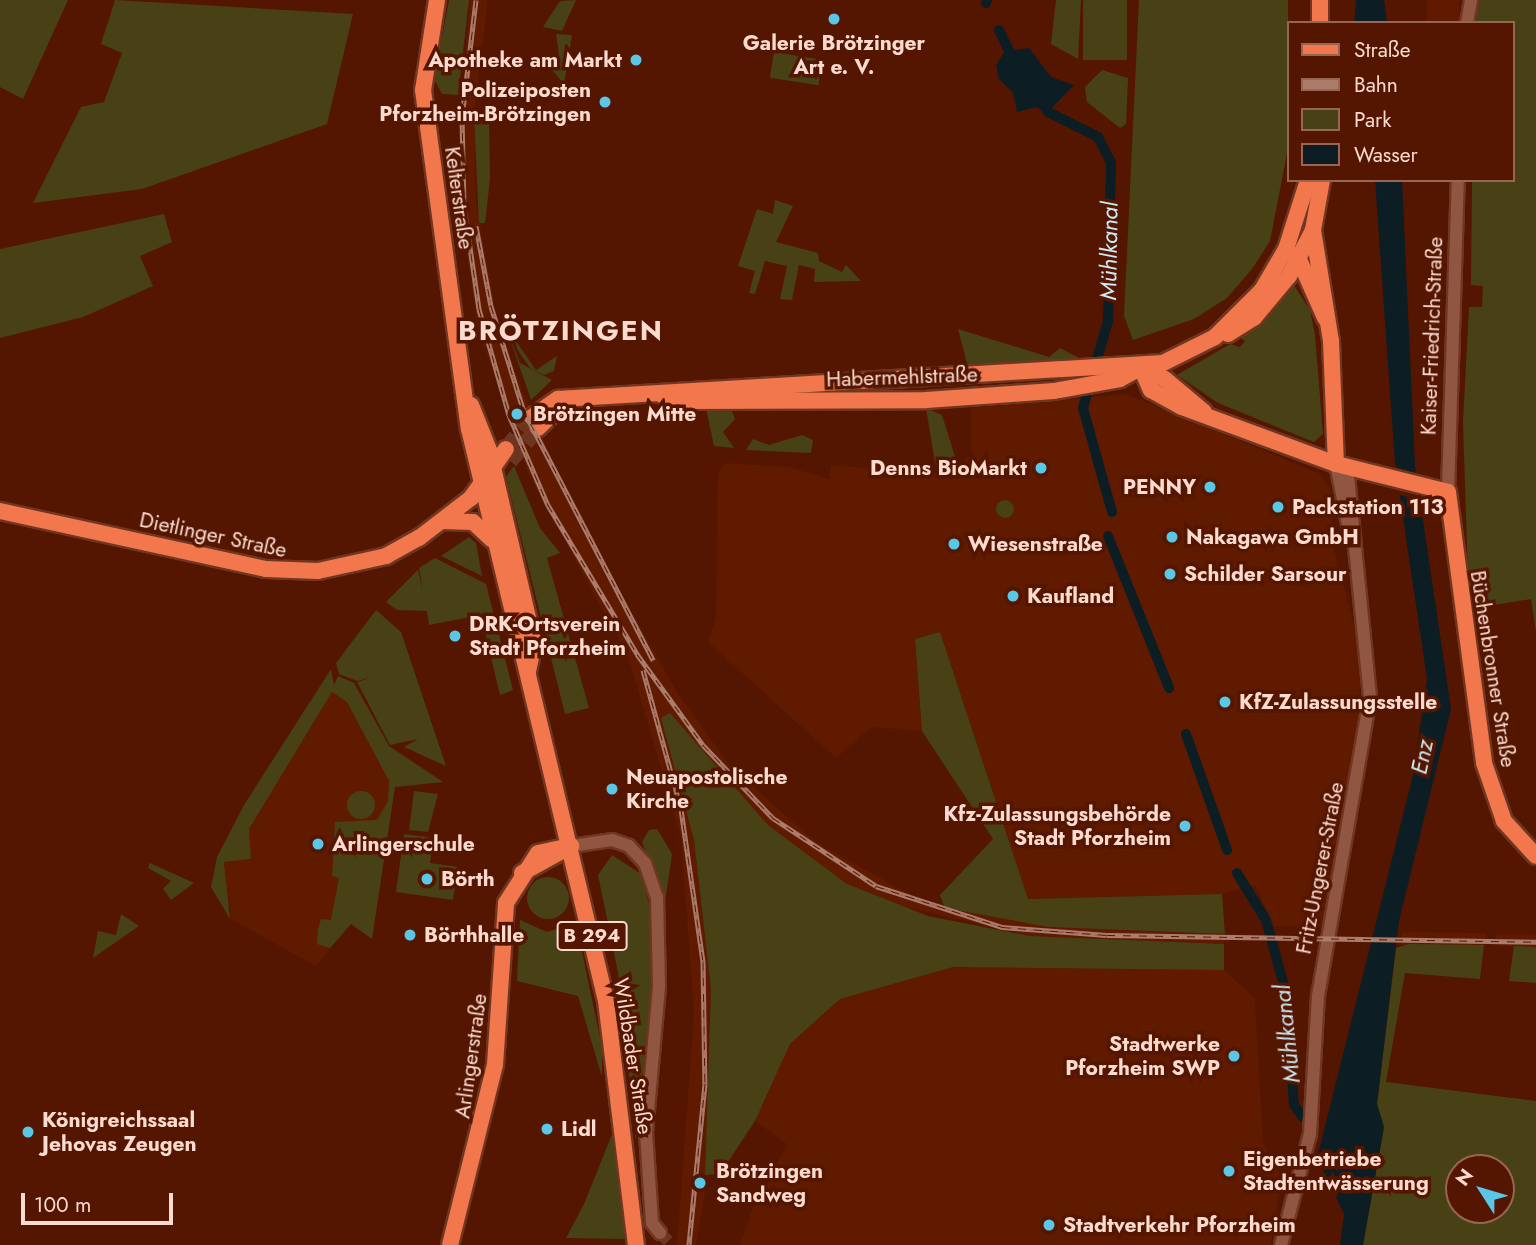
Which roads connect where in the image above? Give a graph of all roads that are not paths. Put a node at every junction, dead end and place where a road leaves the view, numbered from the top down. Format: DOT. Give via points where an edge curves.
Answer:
graph roads {
  1 [pos="437,0"];
  2 [pos="1320,0"];
  3 [pos="1471,0"];
  4 [pos="1320,21"];
  5 [pos="1467,21"];
  6 [pos="1307,182"];
  7 [pos="1322,182"];
  8 [pos="1458,182"];
  9 [pos="1297,223"];
  10 [pos="1313,230"];
  11 [pos="1298,260"];
  12 [pos="1329,326"];
  13 [pos="1215,337"];
  14 [pos="1141,368"];
  15 [pos="470,402"];
  16 [pos="535,423"];
  17 [pos="508,455"];
  18 [pos="1342,466"];
  19 [pos="493,471"];
  20 [pos="480,487"];
  21 [pos="1448,492"];
  22 [pos="0,511"];
  23 [pos="442,521"];
  24 [pos="492,541"];
  25 [pos="528,671"];
  26 [pos="571,846"];
  27 [pos="1536,856"];
  28 [pos="660,1233"];
  29 [pos="450,1245"];
  30 [pos="636,1245"];
  31 [pos="1281,1245"];
  1 -- 15 [label="main road, Kelterstraße / B 294" via="423,90"];
  2 -- 4 [label="main road"];
  3 -- 5 [label="street"];
  6 -- 9 [label="main road, Habermehlstraße"];
  7 -- 10 [label="main road, Habermehlstraße"];
  8 -- 21 [label="street, Kaiser-Friedrich-Straße"];
  9 -- 11 [label="main road, Habermehlstraße"];
  9 -- 13 [label="main road, Habermehlstraße" via="1262,290"];
  10 -- 11 [label="main road, Habermehlstraße"];
  10 -- 12 [label="main road, Fritz-Ungerer-Straße"];
  11 -- 12 [label="main road, Fritz-Ungerer-Straße"];
  11 -- 13 [label="main road, Habermehlstraße" via="1254,318"];
  12 -- 18 [label="main road, Fritz-Ungerer-Straße"];
  13 -- 14 [label="main road, Habermehlstraße"];
  14 -- 16 [label="main road, Habermehlstraße" via="1073,381 682,389 662,395 568,399 548,403"];
  14 -- 18 [label="main road" via="1157,394"];
  15 -- 19 [label="main road, Kelterstraße / B 294"];
  15 -- 20 [label="main road, Kelterstraße / B 294"];
  17 -- 19 [label="main road"];
  18 -- 21 [label="main road"];
  18 -- 31 [label="street, Fritz-Ungerer-Straße" via="1370,697 1318,996 1310,1134"];
  19 -- 20 [label="main road, Dietlinger Straße"];
  19 -- 25 [label="main road, Wildbader Straße / B 294" via="534,643"];
  20 -- 23 [label="main road, Dietlinger Straße"];
  20 -- 24 [label="main road, Wildbader Straße / B 294"];
  21 -- 27 [label="main road, Büchenbronner Straße" via="1484,763 1504,821"];
  22 -- 23 [label="main road, Dietlinger Straße" via="287,572 348,567 386,556"];
  23 -- 24 [label="main road" via="473,522"];
  24 -- 25 [label="main road, Wildbader Straße / B 294"];
  25 -- 26 [label="main road, Wildbader Straße / B 294"];
  26 -- 28 [label="street" via="604,840 629,846 645,863 657,897 659,987 646,1132 652,1223"];
  26 -- 29 [label="main road, Arlingerstraße" via="551,846 522,873 503,915 495,1065"];
  26 -- 30 [label="main road, Wildbader Straße / B 294" via="616,1059"];
}
